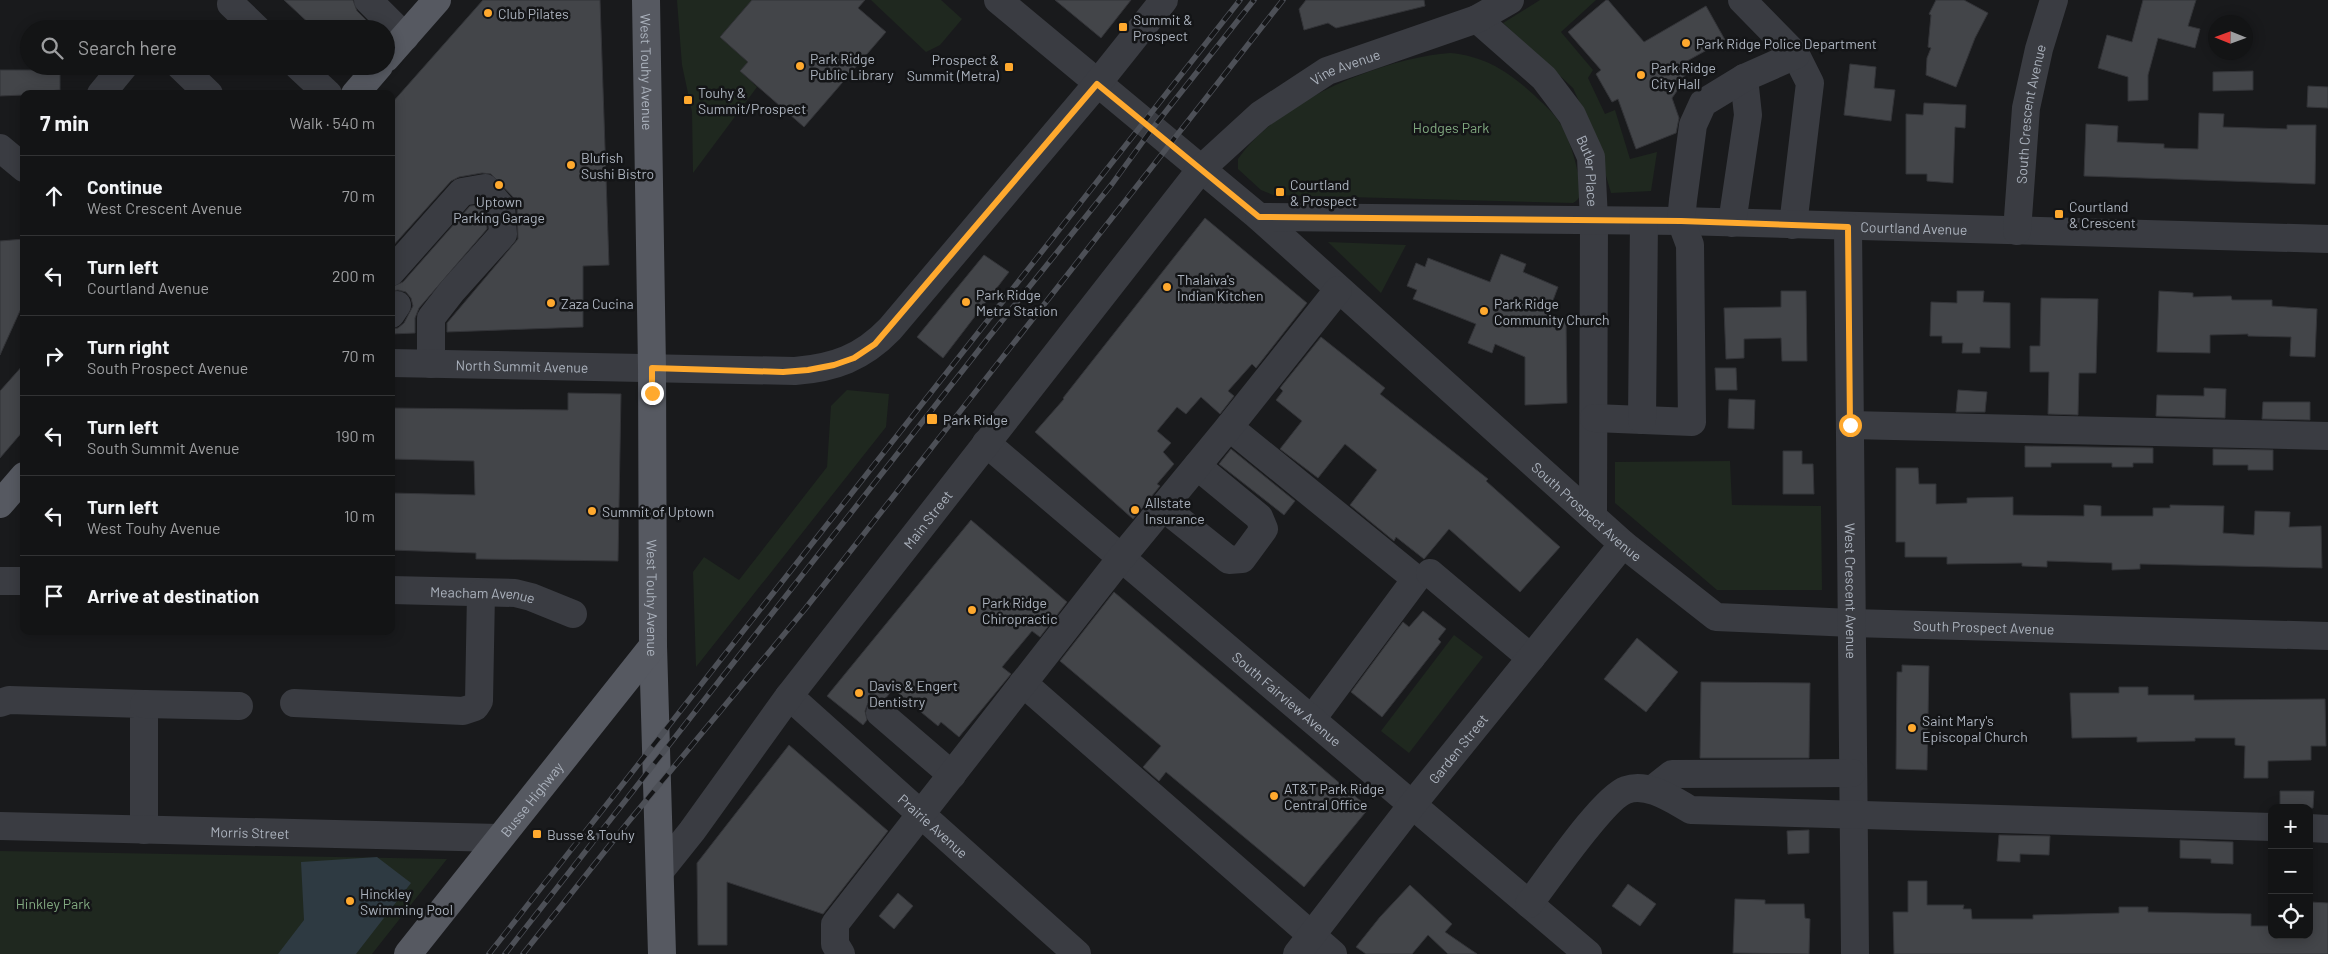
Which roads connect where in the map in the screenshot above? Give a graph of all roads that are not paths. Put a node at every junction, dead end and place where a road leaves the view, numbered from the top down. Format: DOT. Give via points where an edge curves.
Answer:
graph roads {
  1 [pos="368,0"];
  2 [pos="437,0"];
  3 [pos="646,0"];
  4 [pos="998,0"];
  5 [pos="1164,0"];
  6 [pos="1510,0"];
  7 [pos="1742,0"];
  8 [pos="2054,0"];
  9 [pos="231,4"];
  10 [pos="1477,18"];
  11 [pos="248,20"];
  12 [pos="388,20"];
  13 [pos="395,27"];
  14 [pos="405,37"];
  15 [pos="395,48"];
  16 [pos="1796,55"];
  17 [pos="117,75"];
  18 [pos="189,75"];
  19 [pos="308,75"];
  20 [pos="371,75"];
  21 [pos="1744,78"];
  22 [pos="1097,84"];
  23 [pos="104,90"];
  24 [pos="205,90"];
  25 [pos="324,90"];
  26 [pos="358,90"];
  27 [pos="0,148"];
  28 [pos="20,165"];
  29 [pos="1201,169"];
  30 [pos="1259,217"];
  31 [pos="1594,220"];
  32 [pos="1644,220"];
  33 [pos="1681,221"];
  34 [pos="1732,223"];
  35 [pos="1793,225"];
  36 [pos="1848,227"];
  37 [pos="2017,232"];
  38 [pos="2328,239"];
  39 [pos="395,267"];
  40 [pos="1338,290"];
  41 [pos="395,363"];
  42 [pos="430,364"];
  43 [pos="652,368"];
  44 [pos="1594,418"];
  45 [pos="1642,420"];
  46 [pos="1850,425"];
  47 [pos="1229,427"];
  48 [pos="2328,436"];
  49 [pos="986,443"];
  50 [pos="1198,466"];
  51 [pos="20,481"];
  52 [pos="0,504"];
  53 [pos="1163,508"];
  54 [pos="1593,515"];
  55 [pos="1623,544"];
  56 [pos="1121,558"];
  57 [pos="1430,573"];
  58 [pos="0,580"];
  59 [pos="20,581"];
  60 [pos="395,590"];
  61 [pos="481,593"];
  62 [pos="573,614"];
  63 [pos="1852,623"];
  64 [pos="2328,636"];
  65 [pos="654,646"];
  66 [pos="1531,658"];
  67 [pos="1023,684"];
  68 [pos="789,696"];
  69 [pos="0,703"];
  70 [pos="294,703"];
  71 [pos="144,704"];
  72 [pos="239,706"];
  73 [pos="880,713"];
  74 [pos="1312,719"];
  75 [pos="1852,773"];
  76 [pos="952,775"];
  77 [pos="1653,789"];
  78 [pos="1412,805"];
  79 [pos="921,815"];
  80 [pos="1852,815"];
  81 [pos="0,826"];
  82 [pos="2268,827"];
  83 [pos="2313,828"];
  84 [pos="2328,828"];
  85 [pos="144,830"];
  86 [pos="499,838"];
  87 [pos="660,871"];
  88 [pos="1529,904"];
  89 [pos="1304,945"];
  90 [pos="1576,950"];
  91 [pos="408,954"];
  92 [pos="662,954"];
  93 [pos="841,954"];
  94 [pos="1077,954"];
  95 [pos="1333,954"];
  96 [pos="1855,954"];
  1 -- 12 [label="street"];
  2 -- 14 [label="main road"];
  3 -- 43 [label="main road, West Touhy Avenue"];
  4 -- 22 [label="street, South Prospect Avenue"];
  5 -- 22 [label="street, North Summit Avenue"];
  6 -- 10 [label="street, Vine Avenue"];
  7 -- 16 [label="street"];
  8 -- 37 [label="street, South Crescent Avenue" via="2038,49 2026,108"];
  9 -- 11 [label="street"];
  10 -- 29 [label="street, Vine Avenue" via="1328,71 1260,114"];
  10 -- 31 [label="street, Butler Place" via="1544,78 1572,115 1591,157"];
  13 -- 14 [label="street"];
  14 -- 15 [label="main road"];
  16 -- 21 [label="street"];
  16 -- 35 [label="street" via="1810,83"];
  17 -- 23 [label="street"];
  18 -- 24 [label="street"];
  19 -- 25 [label="street"];
  20 -- 26 [label="main road"];
  21 -- 33 [label="street" via="1703,103 1692,124"];
  21 -- 34 [label="street" via="1748,115"];
  22 -- 29 [label="street, South Prospect Avenue"];
  22 -- 43 [label="street, North Summit Avenue" via="875,344 854,358 834,365 783,372"];
  27 -- 28 [label="street"];
  29 -- 30 [label="street, South Prospect Avenue"];
  29 -- 49 [label="street, Main Street"];
  30 -- 31 [label="street, Courtland Avenue"];
  30 -- 40 [label="street, South Prospect Avenue"];
  31 -- 32 [label="street, Courtland Avenue"];
  31 -- 44 [label="street, Butler Place"];
  32 -- 33 [label="street, Courtland Avenue"];
  32 -- 45 [label="street"];
  33 -- 34 [label="street, Courtland Avenue"];
  33 -- 45 [label="street" via="1690,245 1692,422"];
  34 -- 35 [label="street, Courtland Avenue"];
  35 -- 36 [label="street, Courtland Avenue"];
  36 -- 37 [label="street, Courtland Avenue"];
  36 -- 46 [label="street, West Crescent Avenue"];
  37 -- 38 [label="street, Courtland Avenue"];
  39 -- 42 [label="street" via="462,192 485,188 501,207 502,234 431,318"];
  40 -- 47 [label="street"];
  40 -- 54 [label="street, South Prospect Avenue"];
  41 -- 42 [label="street, North Summit Avenue"];
  42 -- 43 [label="street, North Summit Avenue"];
  43 -- 65 [label="main road, West Touhy Avenue"];
  44 -- 45 [label="street"];
  44 -- 54 [label="street, Butler Place"];
  46 -- 48 [label="street"];
  46 -- 63 [label="street, West Crescent Avenue"];
  47 -- 50 [label="street"];
  47 -- 74 [label="street" via="1416,579"];
  49 -- 56 [label="street, South Fairview Avenue"];
  49 -- 68 [label="street, Main Street"];
  50 -- 53 [label="street"];
  50 -- 53 [label="street" via="1259,517 1264,529 1242,559 1229,560"];
  51 -- 52 [label="main road"];
  53 -- 56 [label="street"];
  54 -- 55 [label="street, South Prospect Avenue"];
  55 -- 63 [label="street, South Prospect Avenue" via="1716,617"];
  55 -- 66 [label="street, Garden Street"];
  56 -- 67 [label="street"];
  56 -- 74 [label="street, South Fairview Avenue"];
  57 -- 66 [label="street"];
  58 -- 59 [label="street"];
  60 -- 61 [label="street, Meacham Avenue"];
  61 -- 62 [label="street, Meacham Avenue" via="530,597"];
  61 -- 70 [label="street" via="479,701 475,707 463,711"];
  63 -- 64 [label="street, South Prospect Avenue"];
  63 -- 75 [label="street, West Crescent Avenue"];
  65 -- 86 [label="main road, Busse Highway"];
  65 -- 87 [label="main road, West Touhy Avenue"];
  66 -- 78 [label="street, Garden Street"];
  67 -- 76 [label="street"];
  67 -- 89 [label="street"];
  68 -- 79 [label="street, Prairie Avenue"];
  68 -- 87 [label="street, Main Street"];
  69 -- 71 [label="street" via="9,700"];
  71 -- 72 [label="street"];
  71 -- 85 [label="street"];
  73 -- 76 [label="street"];
  74 -- 78 [label="street, South Fairview Avenue"];
  75 -- 77 [label="street" via="1672,774"];
  75 -- 80 [label="street, West Crescent Avenue"];
  76 -- 79 [label="street"];
  77 -- 80 [label="street" via="1691,810"];
  77 -- 88 [label="street" via="1627,790 1604,806"];
  78 -- 88 [label="street, South Fairview Avenue"];
  78 -- 89 [label="street, Garden Street"];
  79 -- 93 [label="street" via="836,924 836,944"];
  79 -- 94 [label="street, Prairie Avenue"];
  80 -- 82 [label="street"];
  80 -- 96 [label="street, West Crescent Avenue"];
  81 -- 85 [label="street, Morris Street"];
  83 -- 84 [label="street"];
  85 -- 86 [label="street, Morris Street"];
  86 -- 91 [label="main road, Busse Highway"];
  87 -- 92 [label="main road, West Touhy Avenue"];
  88 -- 90 [label="street, South Fairview Avenue"];
  89 -- 95 [label="street"];
}
